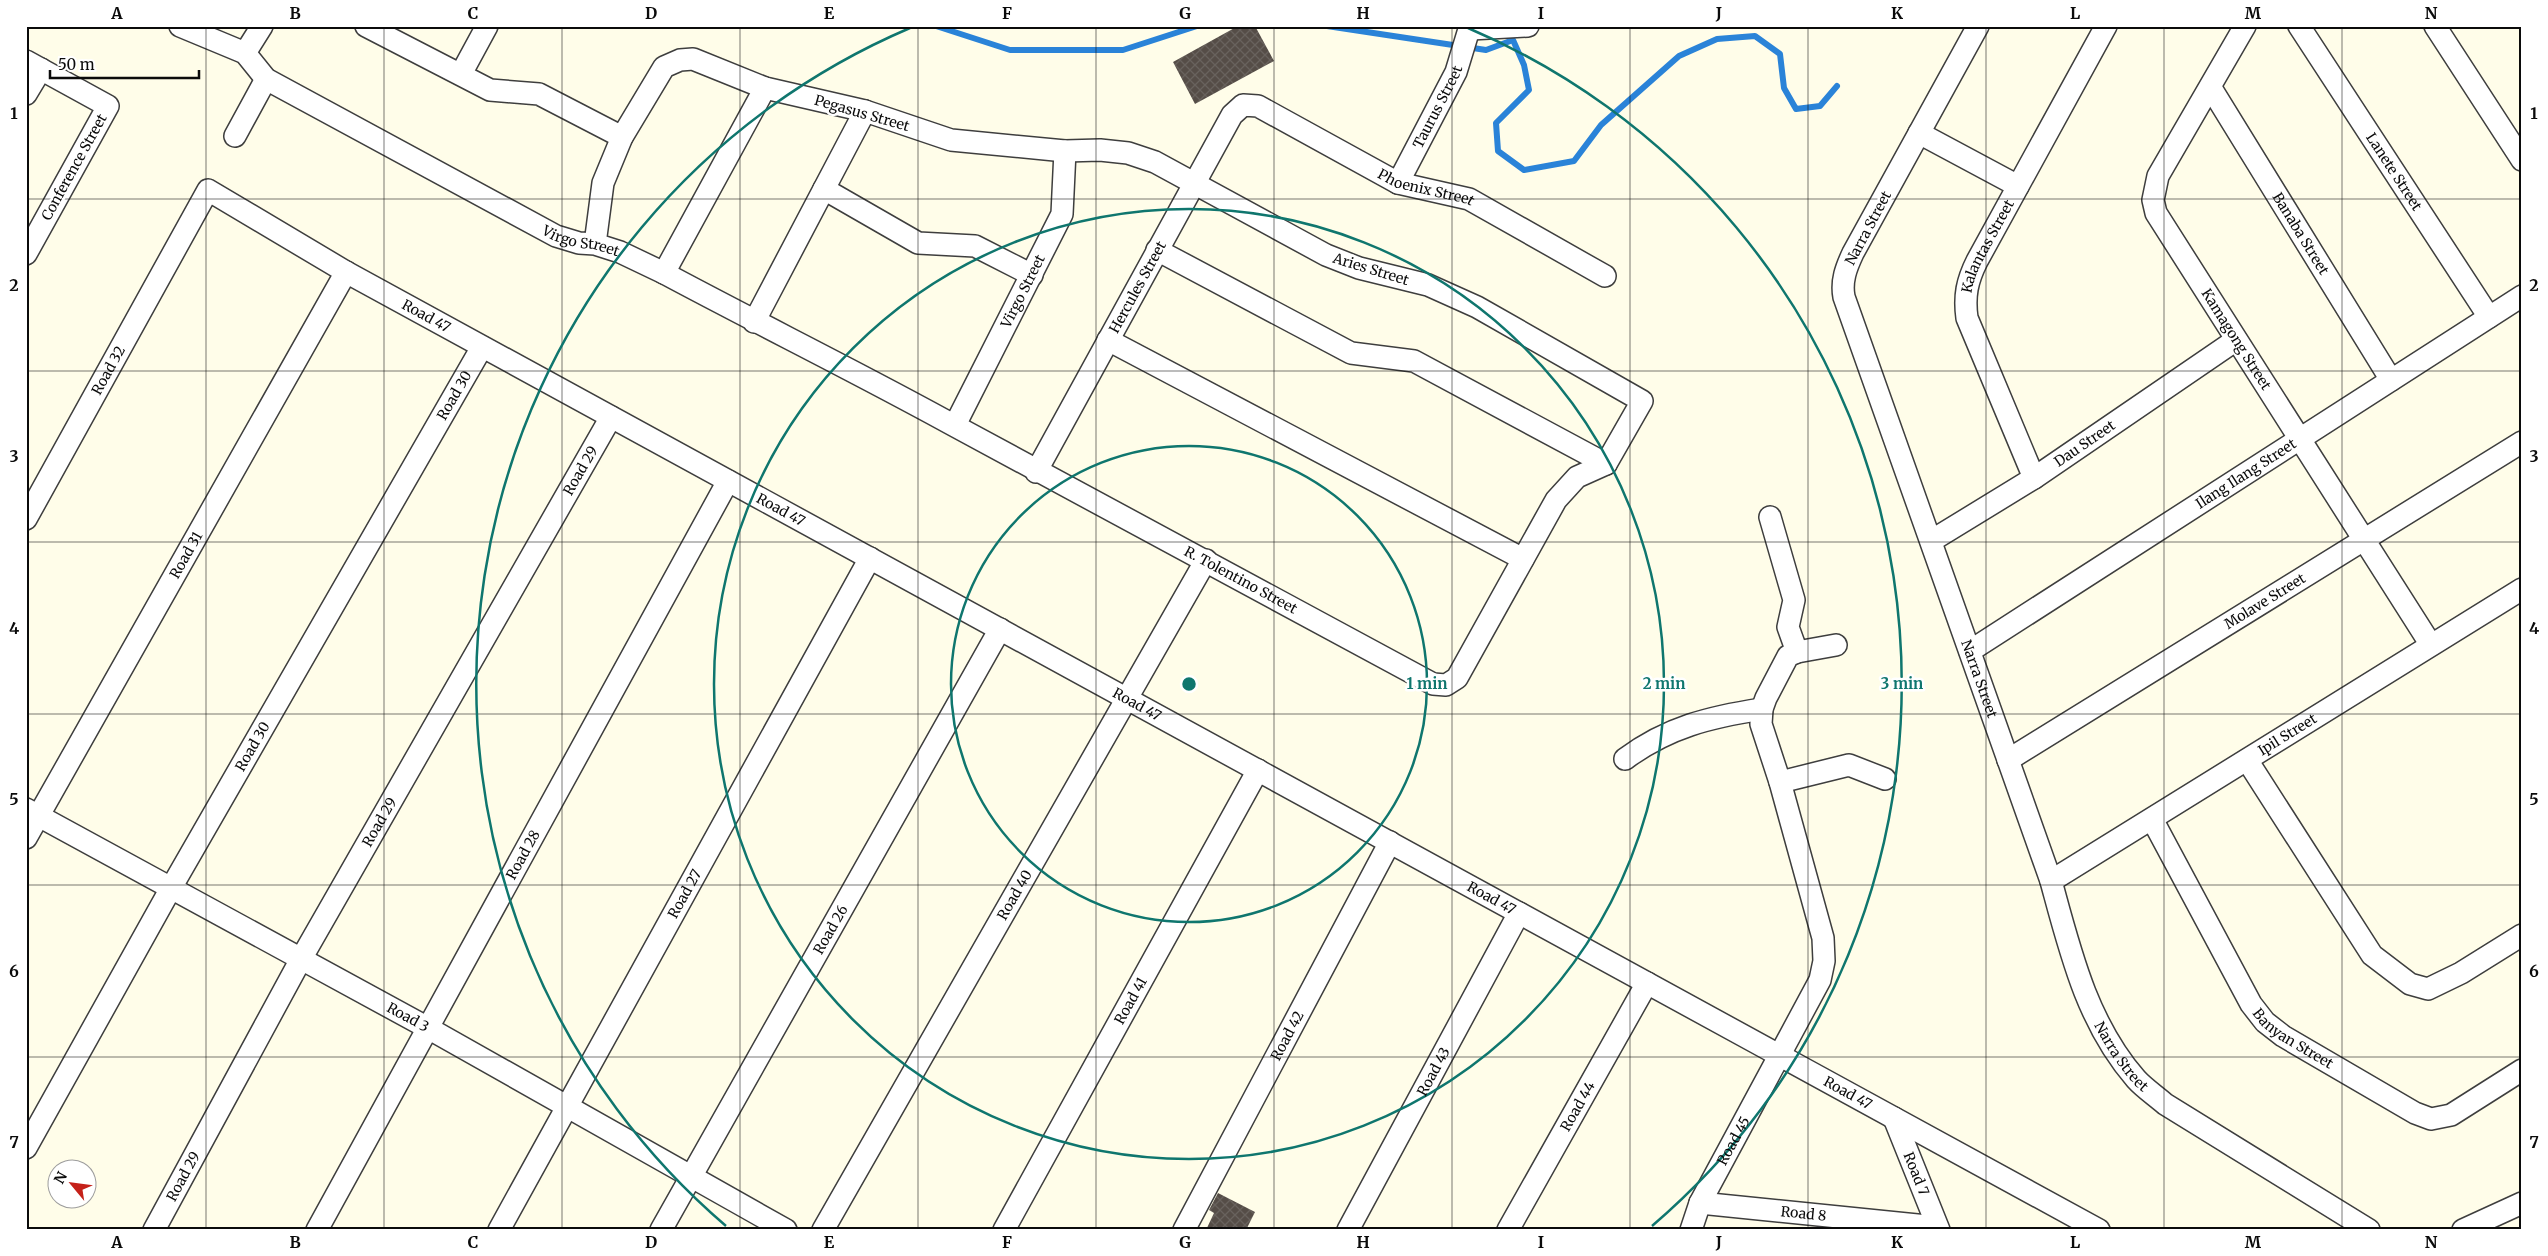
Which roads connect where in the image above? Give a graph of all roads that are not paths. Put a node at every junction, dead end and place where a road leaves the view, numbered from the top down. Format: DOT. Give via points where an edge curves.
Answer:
graph roads {
  1 [pos="180,26"];
  2 [pos="262,26"];
  3 [pos="366,26"];
  4 [pos="486,26"];
  5 [pos="1528,26"];
  6 [pos="1978,26"];
  7 [pos="2106,26"];
  8 [pos="2245,26"];
  9 [pos="2298,26"];
  10 [pos="2435,26"];
  11 [pos="1471,28"];
  12 [pos="245,53"];
  13 [pos="34,65"];
  14 [pos="462,74"];
  15 [pos="266,79"];
  16 [pos="765,88"];
  17 [pos="2211,88"];
  18 [pos="26,94"];
  19 [pos="1244,105"];
  20 [pos="864,111"];
  21 [pos="1919,133"];
  22 [pos="235,136"];
  23 [pos="622,136"];
  24 [pos="1065,151"];
  25 [pos="2522,160"];
  26 [pos="1194,183"];
  27 [pos="1398,183"];
  28 [pos="2018,186"];
  29 [pos="824,189"];
  30 [pos="190,222"];
  31 [pos="595,244"];
  32 [pos="1157,250"];
  33 [pos="26,254"];
  34 [pos="346,272"];
  35 [pos="664,273"];
  36 [pos="1032,275"];
  37 [pos="1606,276"];
  38 [pos="2522,296"];
  39 [pos="2489,317"];
  40 [pos="754,322"];
  41 [pos="1108,340"];
  42 [pos="2236,340"];
  43 [pos="482,347"];
  44 [pos="2391,380"];
  45 [pos="611,417"];
  46 [pos="955,425"];
  47 [pos="2299,439"];
  48 [pos="2522,442"];
  49 [pos="1606,464"];
  50 [pos="1036,472"];
  51 [pos="2034,478"];
  52 [pos="728,481"];
  53 [pos="1770,517"];
  54 [pos="26,519"];
  55 [pos="2365,538"];
  56 [pos="1931,541"];
  57 [pos="870,558"];
  58 [pos="1523,559"];
  59 [pos="1206,560"];
  60 [pos="2522,589"];
  61 [pos="1000,629"];
  62 [pos="1836,645"];
  63 [pos="2431,645"];
  64 [pos="1970,651"];
  65 [pos="1797,652"];
  66 [pos="1127,698"];
  67 [pos="1762,709"];
  68 [pos="1626,759"];
  69 [pos="2008,760"];
  70 [pos="2247,760"];
  71 [pos="1258,770"];
  72 [pos="1886,779"];
  73 [pos="1780,782"];
  74 [pos="32,812"];
  75 [pos="2152,819"];
  76 [pos="26,838"];
  77 [pos="1390,842"];
  78 [pos="2051,881"];
  79 [pos="171,888"];
  80 [pos="1519,913"];
  81 [pos="2522,935"];
  82 [pos="302,960"];
  83 [pos="1647,983"];
  84 [pos="428,1028"];
  85 [pos="1781,1056"];
  86 [pos="2522,1070"];
  87 [pos="567,1107"];
  88 [pos="1894,1118"];
  89 [pos="26,1148"];
  90 [pos="692,1176"];
  91 [pos="1700,1203"];
  92 [pos="2522,1203"];
  93 [pos="1938,1228"];
  94 [pos="154,1230"];
  95 [pos="317,1230"];
  96 [pos="499,1230"];
  97 [pos="661,1230"];
  98 [pos="786,1230"];
  99 [pos="823,1230"];
  100 [pos="1004,1230"];
  101 [pos="1184,1230"];
  102 [pos="1348,1230"];
  103 [pos="1508,1230"];
  104 [pos="1691,1230"];
  105 [pos="2100,1230"];
  106 [pos="2369,1230"];
  107 [pos="2463,1230"];
  1 -- 12 [label="street"];
  2 -- 12 [label="street"];
  3 -- 14 [label="street"];
  4 -- 14 [label="street"];
  5 -- 11 [label="street"];
  6 -- 21 [label="street, Narra Street"];
  7 -- 28 [label="street, Kalantas Street"];
  8 -- 17 [label="street, Kamagong Street"];
  9 -- 39 [label="street, Lanete Street"];
  10 -- 25 [label="street"];
  11 -- 27 [label="street, Taurus Street" via="1456,72"];
  12 -- 15 [label="street, Virgo Street"];
  13 -- 18 [label="street"];
  13 -- 33 [label="street, Conference Street" via="108,106"];
  14 -- 23 [label="street" via="490,90 539,94"];
  15 -- 22 [label="street"];
  15 -- 31 [label="street, Virgo Street" via="556,236 579,244"];
  16 -- 20 [label="street, Pegasus Street"];
  16 -- 23 [label="street, Pegasus Street" via="693,59 680,60 664,67"];
  16 -- 35 [label="street"];
  17 -- 42 [label="street, Kamagong Street" via="2158,176 2153,200 2161,224"];
  17 -- 44 [label="street, Banaba Street"];
  19 -- 26 [label="street, Hercules Street" via="1232,115"];
  19 -- 27 [label="street, Phoenix Street" via="1258,106"];
  20 -- 24 [label="street, Pegasus Street" via="951,140"];
  20 -- 29 [label="street"];
  21 -- 28 [label="street"];
  21 -- 56 [label="street, Narra Street" via="1853,253 1844,274 1843,287"];
  23 -- 31 [label="street" via="603,183"];
  24 -- 26 [label="street, Aries Street" via="1128,153 1155,162"];
  24 -- 36 [label="street, Virgo Street" via="1062,214"];
  26 -- 32 [label="street, Hercules Street"];
  26 -- 49 [label="street, Aries Street" via="1326,255 1359,268 1428,285 1469,303 1642,401"];
  27 -- 37 [label="street, Phoenix Street" via="1469,199"];
  28 -- 51 [label="street, Kalantas Street" via="1967,280 1964,299 1967,318"];
  29 -- 36 [label="street" via="918,243 975,246"];
  29 -- 40 [label="street"];
  30 -- 34 [label="street, Road 47" via="208,190"];
  30 -- 54 [label="street, Road 32"];
  31 -- 35 [label="street, Virgo Street"];
  32 -- 41 [label="street, Hercules Street"];
  32 -- 49 [label="street" via="1351,353 1414,361"];
  34 -- 43 [label="street, Road 47"];
  34 -- 74 [label="street, Road 31"];
  35 -- 40 [label="street, Virgo Street"];
  36 -- 46 [label="street, Virgo Street"];
  38 -- 39 [label="street, Ilang Ilang Street"];
  39 -- 44 [label="street, Ilang Ilang Street"];
  40 -- 46 [label="street, Virgo Street"];
  41 -- 50 [label="street, Hercules Street"];
  41 -- 58 [label="street"];
  42 -- 47 [label="street, Kamagong Street"];
  42 -- 51 [label="street, Dau Street"];
  43 -- 45 [label="street, Road 47"];
  43 -- 79 [label="street, Road 30"];
  44 -- 47 [label="street, Ilang Ilang Street"];
  45 -- 52 [label="street, Road 47"];
  45 -- 82 [label="street, Road 29"];
  46 -- 50 [label="street, Virgo Street"];
  47 -- 55 [label="street, Kamagong Street"];
  47 -- 64 [label="street, Ilang Ilang Street"];
  48 -- 55 [label="street, Molave Street"];
  49 -- 58 [label="street" via="1577,477 1556,500"];
  50 -- 59 [label="street, R. Tolentino Street"];
  51 -- 56 [label="street, Dau Street"];
  52 -- 57 [label="street, Road 47"];
  52 -- 84 [label="street, Road 28"];
  53 -- 65 [label="street" via="1794,600 1788,627"];
  55 -- 63 [label="street, Kamagong Street"];
  55 -- 69 [label="street, Molave Street"];
  56 -- 64 [label="street, Narra Street"];
  57 -- 61 [label="street, Road 47"];
  57 -- 87 [label="street, Road 27"];
  58 -- 59 [label="street, R. Tolentino Street" via="1457,678 1446,685 1433,684"];
  59 -- 66 [label="street, Road 40"];
  60 -- 63 [label="street, Ipil Street"];
  61 -- 66 [label="street, Road 47"];
  61 -- 90 [label="street, Road 26"];
  62 -- 65 [label="street"];
  63 -- 70 [label="street, Ipil Street"];
  64 -- 69 [label="street, Narra Street"];
  65 -- 67 [label="street" via="1788,656"];
  66 -- 71 [label="street, Road 47"];
  66 -- 99 [label="street, Road 40"];
  67 -- 68 [label="street" via="1716,716 1674,730 1648,742"];
  67 -- 73 [label="street, Road 45" via="1761,724"];
  69 -- 78 [label="street, Narra Street"];
  70 -- 75 [label="street, Ipil Street"];
  70 -- 81 [label="street" via="2372,955 2410,984 2428,989"];
  71 -- 77 [label="street, Road 47"];
  71 -- 100 [label="street, Road 41"];
  72 -- 73 [label="street" via="1849,765"];
  73 -- 85 [label="street, Road 45" via="1822,938 1824,961 1820,980"];
  74 -- 76 [label="street, Road 31"];
  74 -- 79 [label="street, Road 3"];
  75 -- 78 [label="street, Ipil Street"];
  75 -- 86 [label="street, Banyan Street" via="2251,1004 2283,1036 2430,1119 2451,1115"];
  77 -- 80 [label="street, Road 47"];
  77 -- 101 [label="street, Road 42"];
  78 -- 106 [label="street, Narra Street" via="2072,958 2095,1019 2137,1080 2165,1104"];
  79 -- 82 [label="street, Road 3"];
  79 -- 89 [label="street, Road 30"];
  80 -- 83 [label="street, Road 47"];
  80 -- 102 [label="street, Road 43"];
  82 -- 84 [label="street, Road 3"];
  82 -- 94 [label="street, Road 29"];
  83 -- 85 [label="street, Road 47"];
  83 -- 103 [label="street, Road 44"];
  84 -- 87 [label="street, Road 3"];
  84 -- 95 [label="street, Road 28"];
  85 -- 88 [label="street, Road 47"];
  85 -- 91 [label="street, Road 45"];
  87 -- 90 [label="street, Road 3"];
  87 -- 96 [label="street, Road 27"];
  88 -- 93 [label="street, Road 7"];
  88 -- 105 [label="street, Road 47"];
  90 -- 97 [label="street, Road 26"];
  90 -- 98 [label="street, Road 3"];
  91 -- 93 [label="street, Road 8"];
  91 -- 104 [label="street, Road 45"];
  92 -- 107 [label="street"];
}
